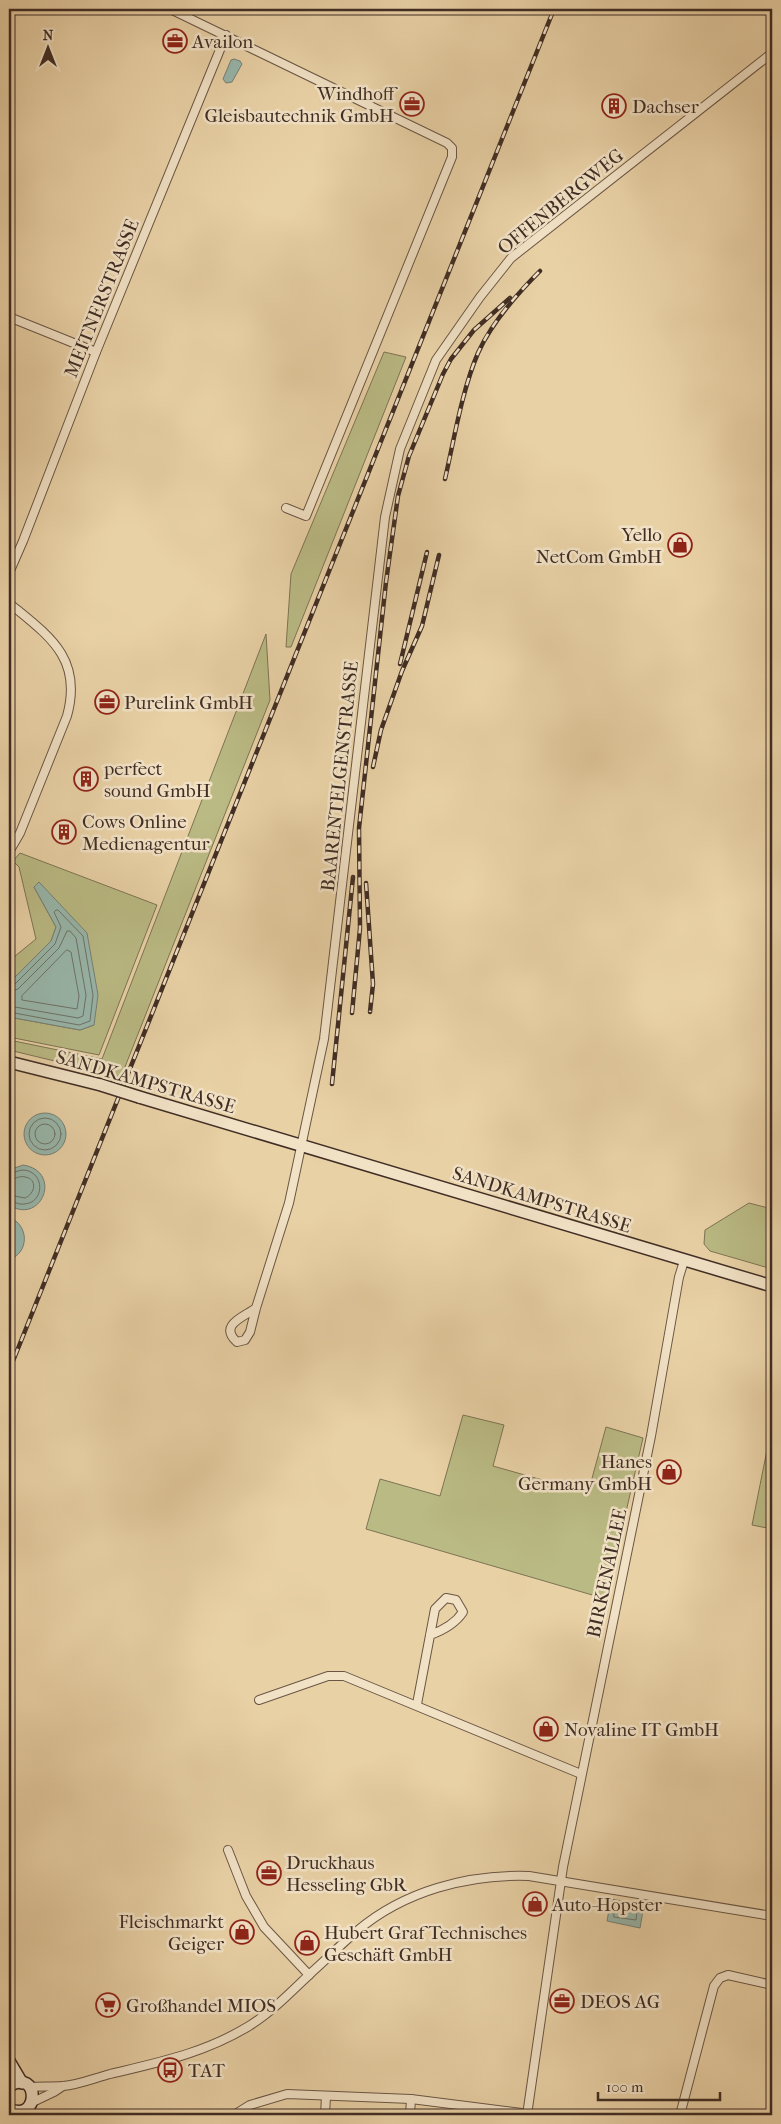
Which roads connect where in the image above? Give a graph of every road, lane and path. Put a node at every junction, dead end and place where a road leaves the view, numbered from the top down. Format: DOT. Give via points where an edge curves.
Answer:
graph roads {
  1 [pos="170,9"];
  2 [pos="226,35"];
  3 [pos="772,53"];
  4 [pos="9,317"];
  5 [pos="96,352"];
  6 [pos="413,413"];
  7 [pos="286,508"];
  8 [pos="9,573"];
  9 [pos="9,603"];
  10 [pos="9,852"];
  11 [pos="9,1062"];
  12 [pos="301,1144"];
  13 [pos="684,1261"];
  14 [pos="772,1286"];
  15 [pos="256,1308"];
  16 [pos="430,1635"];
  17 [pos="259,1700"];
  18 [pos="417,1704"];
  19 [pos="581,1774"];
  20 [pos="228,1850"];
  21 [pos="561,1881"];
  22 [pos="772,1916"];
  23 [pos="309,1975"];
  24 [pos="772,1985"];
  25 [pos="9,2060"];
  26 [pos="26,2085"];
  27 [pos="9,2086"];
  28 [pos="63,2086"];
  29 [pos="326,2096"];
  30 [pos="411,2099"];
  31 [pos="31,2108"];
  32 [pos="14,2112"];
  33 [pos="527,2114"];
  34 [pos="234,2115"];
  35 [pos="325,2115"];
  36 [pos="410,2115"];
  37 [pos="538,2115"];
  38 [pos="680,2115"];
  1 -- 2 [label="street"];
  2 -- 5 [label="street, MEITNERSTRASSE"];
  2 -- 7 [label="street" via="452,148 452,157 306,516"];
  3 -- 6 [label="street, OFFENBERGWEG" via="511,258 436,360"];
  4 -- 5 [label="street"];
  5 -- 8 [label="street, MEITNERSTRASSE"];
  6 -- 12 [label="street, BAARENTELGENSTRASSE" via="395,468 386,517 334,973 324,1039"];
  9 -- 10 [label="street" via="48,636 66,663 71,680 68,716 20,833"];
  11 -- 12 [label="street, SANDKAMPSTRASSE, bridge"];
  12 -- 13 [label="street, SANDKAMPSTRASSE"];
  12 -- 15 [label="street" via="289,1203"];
  13 -- 14 [label="street, SANDKAMPSTRASSE"];
  13 -- 19 [label="street, BIRKENALLEE" via="678,1277 651,1436"];
  16 -- 16 [label="street" via="435,1609 446,1598 456,1600 463,1612 458,1619"];
  16 -- 18 [label="street"];
  17 -- 18 [label="street" via="328,1676 344,1676"];
  18 -- 19 [label="street"];
  19 -- 21 [label="street, BIRKENALLEE"];
  20 -- 23 [label="street" via="246,1896 264,1927"];
  21 -- 22 [label="street"];
  21 -- 23 [label="street" via="529,1876 488,1877 434,1889 380,1914 357,1930"];
  21 -- 33 [label="street, BIRKENALLEE"];
  23 -- 28 [label="street" via="251,2025 210,2047"];
  24 -- 38 [label="street" via="728,1975 720,1978 714,1986"];
  25 -- 26 [label="street"];
  26 -- 27 [label="street"];
  26 -- 28 [label="street"];
  26 -- 31 [label="street" via="33,2096"];
  28 -- 31 [label="street"];
  29 -- 30 [label="street"];
  29 -- 34 [label="street" via="287,2094 250,2105"];
  29 -- 35 [label="street"];
  30 -- 33 [label="street"];
  30 -- 36 [label="street"];
  31 -- 32 [label="street"];
  33 -- 37 [label="street"];
}
